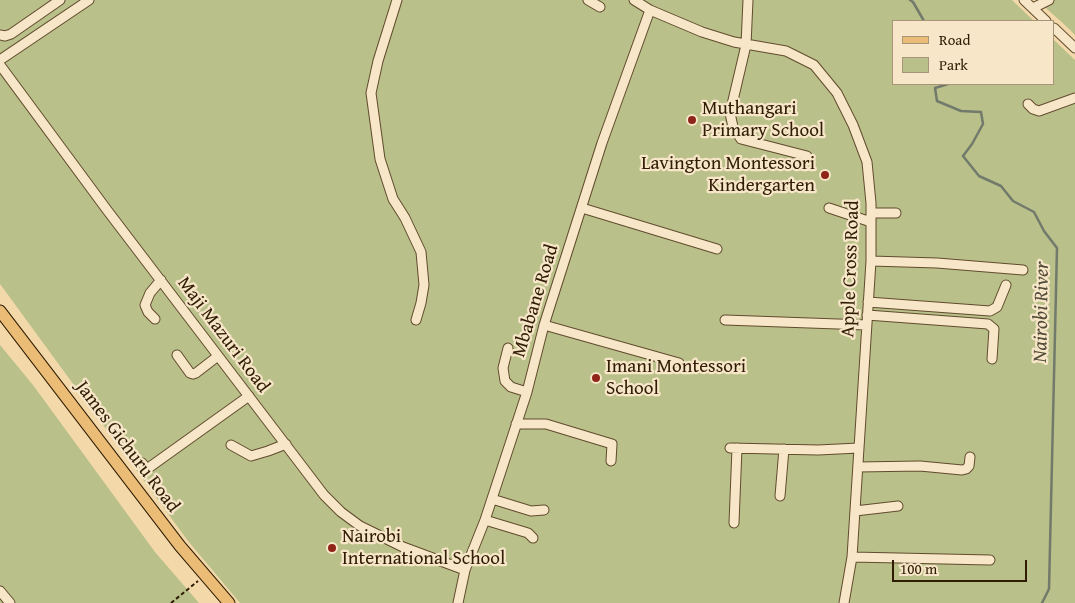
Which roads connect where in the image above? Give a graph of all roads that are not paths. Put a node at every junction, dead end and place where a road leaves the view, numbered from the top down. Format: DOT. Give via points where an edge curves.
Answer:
graph roads {
  1 [pos="60,0"];
  2 [pos="89,0"];
  3 [pos="397,0"];
  4 [pos="588,0"];
  5 [pos="634,0"];
  6 [pos="748,0"];
  7 [pos="1024,0"];
  8 [pos="1049,0"];
  9 [pos="600,6"];
  10 [pos="1032,8"];
  11 [pos="650,10"];
  12 [pos="1045,20"];
  13 [pos="1055,29"];
  14 [pos="0,35"];
  15 [pos="746,45"];
  16 [pos="1075,48"];
  17 [pos="0,60"];
  18 [pos="0,65"];
  19 [pos="1075,98"];
  20 [pos="1028,104"];
  21 [pos="808,156"];
  22 [pos="582,208"];
  23 [pos="829,208"];
  24 [pos="896,213"];
  25 [pos="871,218"];
  26 [pos="717,249"];
  27 [pos="871,261"];
  28 [pos="1023,270"];
  29 [pos="161,280"];
  30 [pos="1006,285"];
  31 [pos="868,302"];
  32 [pos="0,311"];
  33 [pos="866,315"];
  34 [pos="155,319"];
  35 [pos="416,320"];
  36 [pos="725,320"];
  37 [pos="544,325"];
  38 [pos="866,325"];
  39 [pos="508,348"];
  40 [pos="177,355"];
  41 [pos="218,356"];
  42 [pos="992,359"];
  43 [pos="679,363"];
  44 [pos="527,392"];
  45 [pos="249,396"];
  46 [pos="516,424"];
  47 [pos="286,444"];
  48 [pos="231,445"];
  49 [pos="858,448"];
  50 [pos="784,449"];
  51 [pos="970,458"];
  52 [pos="611,461"];
  53 [pos="142,463"];
  54 [pos="858,467"];
  55 [pos="780,496"];
  56 [pos="492,499"];
  57 [pos="898,506"];
  58 [pos="544,510"];
  59 [pos="855,512"];
  60 [pos="485,520"];
  61 [pos="734,523"];
  62 [pos="533,538"];
  63 [pos="852,557"];
  64 [pos="990,560"];
  65 [pos="465,570"];
  66 [pos="0,591"];
  67 [pos="10,603"];
  68 [pos="229,603"];
  69 [pos="458,603"];
  70 [pos="845,603"];
  1 -- 14 [label="street" via="11,34"];
  2 -- 17 [label="street"];
  3 -- 35 [label="street" via="378,61 372,93 380,159 393,199 421,252 424,284"];
  4 -- 9 [label="street"];
  5 -- 11 [label="street, Apple Cross Road"];
  6 -- 15 [label="street"];
  7 -- 10 [label="street"];
  8 -- 10 [label="street"];
  10 -- 12 [label="street"];
  11 -- 15 [label="street, Apple Cross Road" via="702,32"];
  11 -- 22 [label="street, Mbabane Road"];
  13 -- 16 [label="street"];
  15 -- 21 [label="street" via="730,114 733,128 741,139"];
  15 -- 25 [label="street, Apple Cross Road" via="786,51 814,65 837,93 867,162"];
  18 -- 29 [label="street, Maji Mazuri Road"];
  19 -- 20 [label="street" via="1039,111"];
  22 -- 26 [label="street"];
  22 -- 37 [label="street, Mbabane Road"];
  23 -- 25 [label="street"];
  24 -- 25 [label="street"];
  25 -- 27 [label="street, Apple Cross Road"];
  27 -- 28 [label="street"];
  27 -- 31 [label="street, Apple Cross Road"];
  29 -- 34 [label="street" via="145,305"];
  29 -- 41 [label="street, Maji Mazuri Road"];
  30 -- 31 [label="street" via="997,307 990,311"];
  31 -- 33 [label="street, Apple Cross Road"];
  32 -- 68 [label="main road, James Gichuru Road"];
  33 -- 38 [label="street, Apple Cross Road"];
  33 -- 42 [label="street" via="988,324 994,329"];
  36 -- 38 [label="street"];
  37 -- 43 [label="street"];
  37 -- 44 [label="street, Mbabane Road"];
  38 -- 49 [label="street, Apple Cross Road"];
  39 -- 44 [label="street" via="503,368 505,381 511,387"];
  40 -- 41 [label="street" via="193,374"];
  41 -- 45 [label="street, Maji Mazuri Road"];
  44 -- 46 [label="street, Mbabane Road"];
  45 -- 47 [label="street, Maji Mazuri Road"];
  45 -- 53 [label="street" via="147,470"];
  46 -- 52 [label="street" via="546,424 612,444"];
  46 -- 56 [label="street, Mbabane Road"];
  47 -- 48 [label="street" via="251,456"];
  47 -- 65 [label="street, Maji Mazuri Road" via="324,496 360,526 403,547"];
  49 -- 50 [label="street"];
  49 -- 54 [label="street, Apple Cross Road"];
  50 -- 55 [label="street"];
  50 -- 61 [label="street" via="734,448"];
  51 -- 54 [label="street" via="969,466 962,470 920,466"];
  54 -- 59 [label="street, Apple Cross Road"];
  56 -- 58 [label="street" via="531,511"];
  56 -- 60 [label="street, Mbabane Road"];
  57 -- 59 [label="street"];
  59 -- 63 [label="street, Apple Cross Road"];
  60 -- 62 [label="street" via="528,533"];
  60 -- 65 [label="street, Mbabane Road"];
  63 -- 64 [label="street"];
  63 -- 70 [label="street, Apple Cross Road"];
  65 -- 69 [label="street, Mbabane Road"];
  66 -- 67 [label="street"];
}
